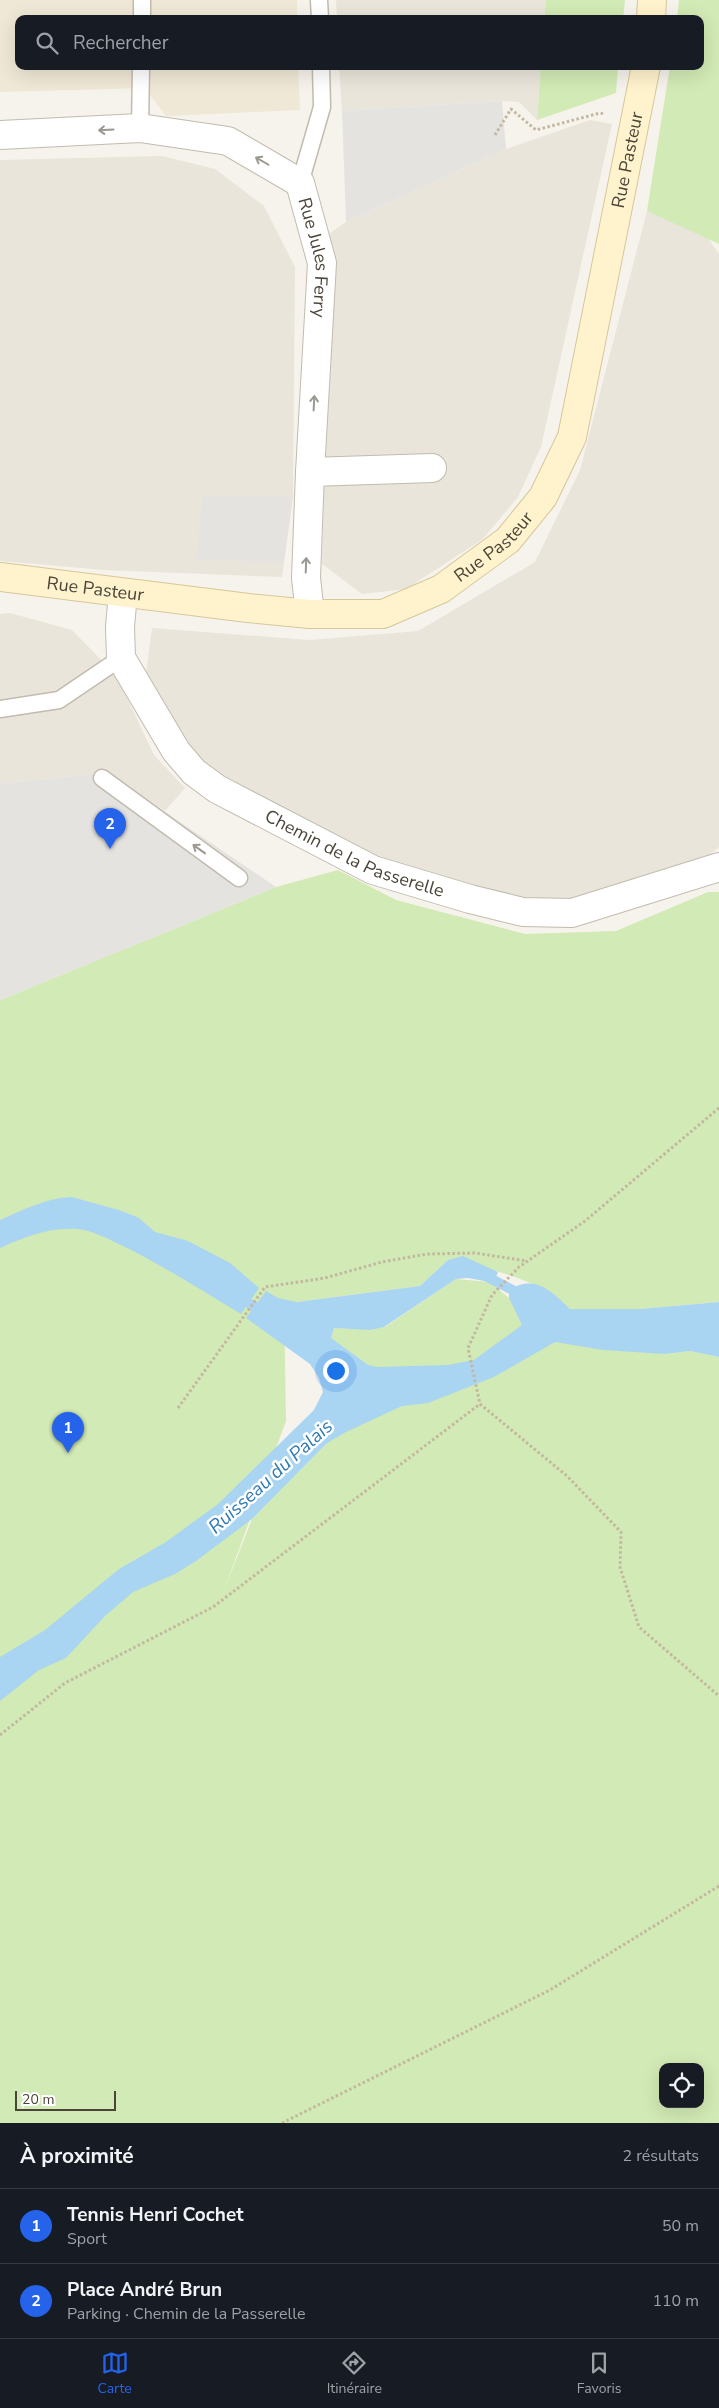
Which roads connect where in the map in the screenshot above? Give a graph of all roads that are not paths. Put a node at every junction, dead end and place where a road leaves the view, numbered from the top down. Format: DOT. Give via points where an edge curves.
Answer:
graph roads {
  1 [pos="142,0"];
  2 [pos="319,0"];
  3 [pos="652,0"];
  4 [pos="142,15"];
  5 [pos="320,15"];
  6 [pos="650,15"];
  7 [pos="141,70"];
  8 [pos="321,70"];
  9 [pos="645,70"];
  10 [pos="140,128"];
  11 [pos="0,135"];
  12 [pos="300,183"];
  13 [pos="432,468"];
  14 [pos="310,472"];
  15 [pos="0,577"];
  16 [pos="123,593"];
  17 [pos="310,614"];
  18 [pos="121,658"];
  19 [pos="0,709"];
  20 [pos="102,778"];
  21 [pos="719,867"];
  22 [pos="239,878"];
  1 -- 4 [label="lane"];
  2 -- 5 [label="lane"];
  3 -- 6 [label="main road"];
  7 -- 10 [label="lane"];
  8 -- 12 [label="lane" via="322,108"];
  9 -- 17 [label="main road, Rue Pasteur" via="572,437 543,497 508,540 441,588 384,614"];
  10 -- 11 [label="street, Rue Jules Ferry, one-way"];
  12 -- 10 [label="street, Rue Jules Ferry, one-way" via="228,141"];
  14 -- 12 [label="street, Rue Jules Ferry, one-way" via="322,263"];
  13 -- 14 [label="street"];
  17 -- 14 [label="street, Rue Jules Ferry, one-way" via="306,578"];
  15 -- 16 [label="main road, Rue Pasteur"];
  16 -- 17 [label="main road, Rue Pasteur"];
  16 -- 18 [label="street, Chemin de la Passerelle"];
  18 -- 19 [label="lane" via="59,700"];
  18 -- 21 [label="street, Chemin de la Passerelle" via="176,751 194,772 217,789 373,870 523,912 572,913"];
  22 -- 20 [label="lane, one-way"];
}
